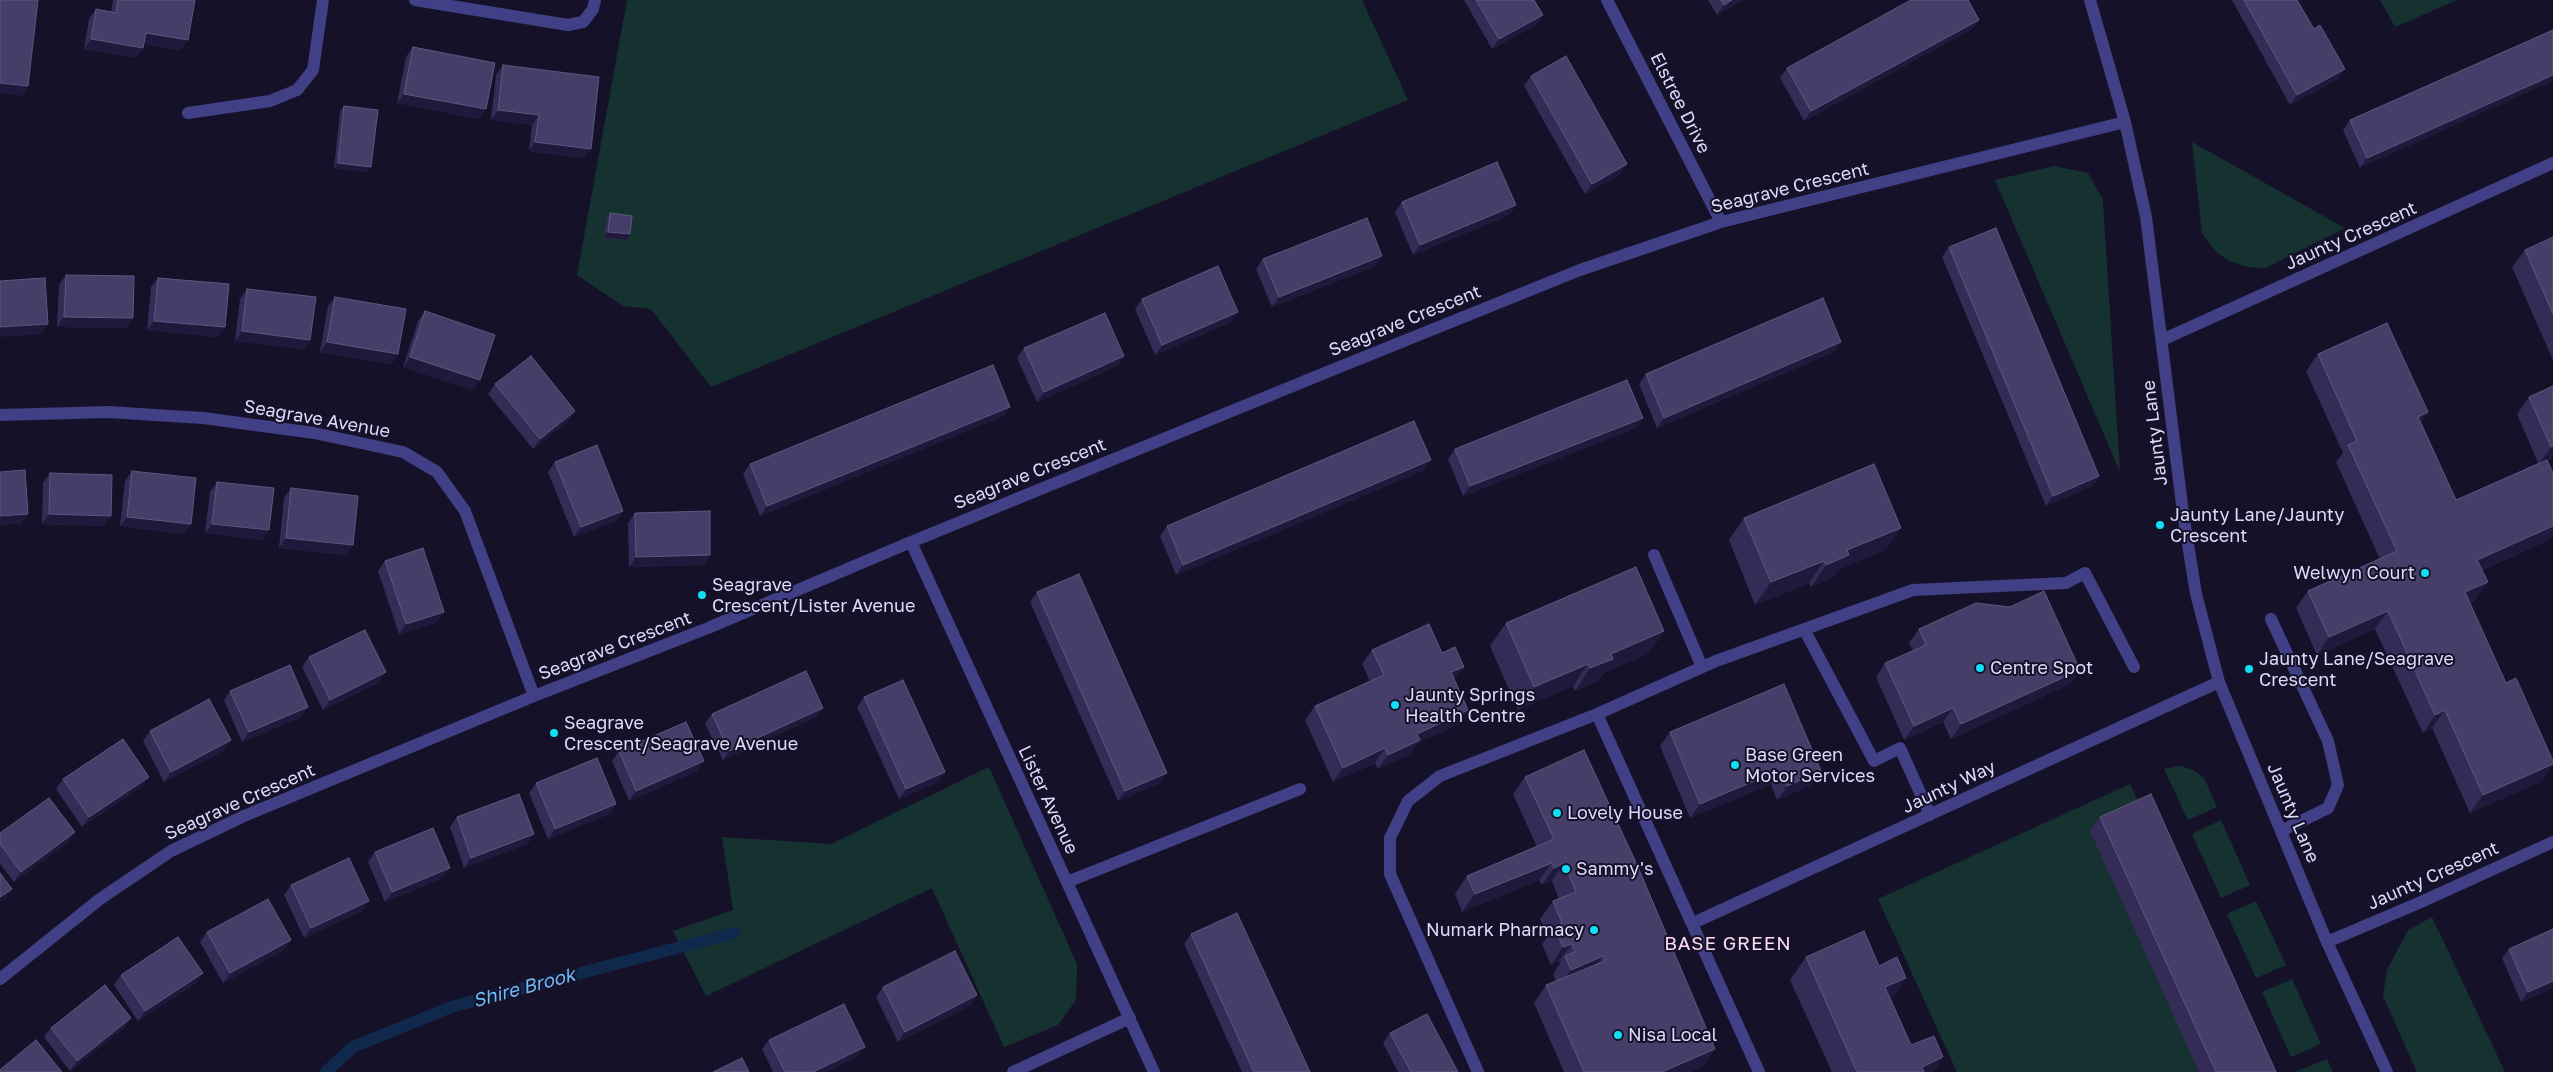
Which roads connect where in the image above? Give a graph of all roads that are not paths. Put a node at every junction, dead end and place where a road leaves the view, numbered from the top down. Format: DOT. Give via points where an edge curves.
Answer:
graph roads {
  1 [pos="323,0"];
  2 [pos="415,0"];
  3 [pos="595,0"];
  4 [pos="1607,0"];
  5 [pos="2090,0"];
  6 [pos="188,113"];
  7 [pos="2125,122"];
  8 [pos="2553,162"];
  9 [pos="1721,222"];
  10 [pos="2162,340"];
  11 [pos="0,415"];
  12 [pos="911,542"];
  13 [pos="1654,555"];
  14 [pos="2271,619"];
  15 [pos="1804,629"];
  16 [pos="1702,667"];
  17 [pos="2134,667"];
  18 [pos="2219,682"];
  19 [pos="534,696"];
  20 [pos="1597,714"];
  21 [pos="1300,789"];
  22 [pos="1930,815"];
  23 [pos="2281,831"];
  24 [pos="2553,842"];
  25 [pos="1067,882"];
  26 [pos="1693,923"];
  27 [pos="2327,942"];
  28 [pos="0,979"];
  29 [pos="1130,1018"];
  30 [pos="1013,1072"];
  31 [pos="1154,1072"];
  32 [pos="1478,1072"];
  33 [pos="1759,1072"];
  34 [pos="2387,1072"];
  1 -- 6 [label="street" via="313,70 296,90 270,101"];
  2 -- 3 [label="street" via="568,25 583,22 593,9"];
  4 -- 9 [label="street, Elstree Drive"];
  5 -- 7 [label="street, Jaunty Lane"];
  7 -- 9 [label="street, Seagrave Crescent"];
  7 -- 10 [label="street, Jaunty Lane" via="2146,217"];
  8 -- 10 [label="street, Jaunty Crescent"];
  9 -- 12 [label="street, Seagrave Crescent" via="1580,270"];
  10 -- 18 [label="street, Jaunty Lane" via="2196,594"];
  11 -- 19 [label="street, Seagrave Avenue" via="108,412 203,418 314,433 403,452 437,472 465,511"];
  12 -- 19 [label="street, Seagrave Crescent" via="708,628"];
  12 -- 25 [label="street, Lister Avenue"];
  13 -- 16 [label="street"];
  14 -- 23 [label="street" via="2328,741 2338,785 2328,808"];
  15 -- 16 [label="street"];
  15 -- 17 [label="street" via="1913,590 2066,584 2085,573"];
  15 -- 22 [label="street" via="1874,761 1900,748"];
  16 -- 20 [label="street"];
  18 -- 22 [label="street, Jaunty Way"];
  18 -- 23 [label="street, Jaunty Lane"];
  19 -- 28 [label="street, Seagrave Crescent" via="244,816 171,851 100,898"];
  20 -- 26 [label="street"];
  20 -- 32 [label="street" via="1440,776 1408,801 1390,838 1390,874"];
  21 -- 25 [label="street"];
  22 -- 26 [label="street, Jaunty Way"];
  23 -- 27 [label="street, Jaunty Lane"];
  24 -- 27 [label="street, Jaunty Crescent"];
  25 -- 29 [label="street, Lister Avenue"];
  26 -- 33 [label="street"];
  27 -- 34 [label="street, Jaunty Lane"];
  29 -- 30 [label="street"];
  29 -- 31 [label="street, Lister Avenue"];
}
